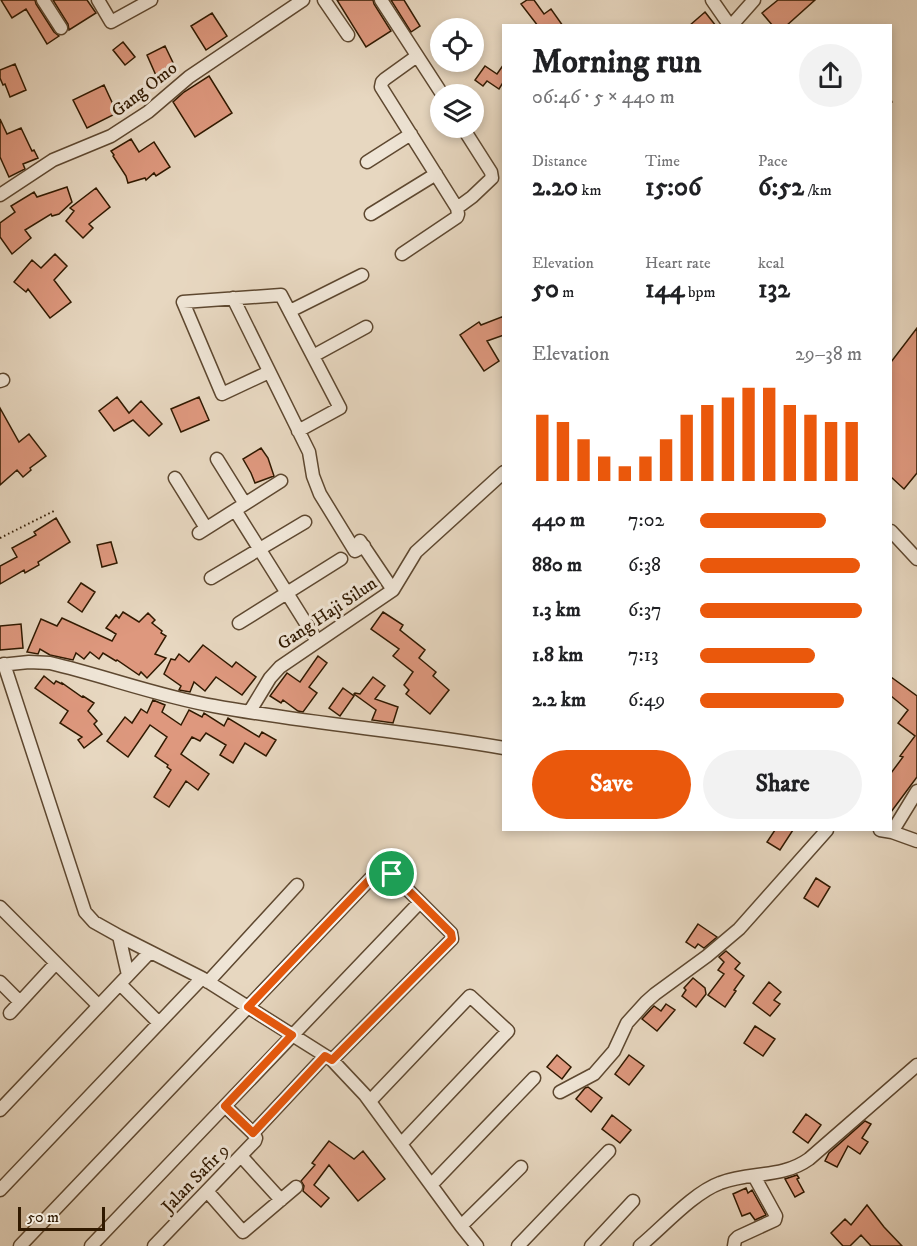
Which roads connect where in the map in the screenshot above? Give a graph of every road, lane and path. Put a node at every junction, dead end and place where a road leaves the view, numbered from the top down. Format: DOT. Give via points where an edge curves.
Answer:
graph roads {
  1 [pos="43,0"];
  2 [pos="98,0"];
  3 [pos="152,0"];
  4 [pos="303,0"];
  5 [pos="324,0"];
  6 [pos="381,0"];
  7 [pos="712,0"];
  8 [pos="754,0"];
  9 [pos="729,24"];
  10 [pos="732,24"];
  11 [pos="61,28"];
  12 [pos="348,35"];
  13 [pos="417,56"];
  14 [pos="435,84"];
  15 [pos="411,134"];
  16 [pos="469,138"];
  17 [pos="367,162"];
  18 [pos="436,174"];
  19 [pos="0,195"];
  20 [pos="457,208"];
  21 [pos="371,214"];
  22 [pos="402,254"];
  23 [pos="362,275"];
  24 [pos="232,298"];
  25 [pos="290,311"];
  26 [pos="366,327"];
  27 [pos="313,356"];
  28 [pos="269,372"];
  29 [pos="298,430"];
  30 [pos="217,459"];
  31 [pos="502,474"];
  32 [pos="175,478"];
  33 [pos="281,481"];
  34 [pos="240,507"];
  35 [pos="54,511"];
  36 [pos="305,522"];
  37 [pos="892,532"];
  38 [pos="0,538"];
  39 [pos="260,549"];
  40 [pos="341,559"];
  41 [pos="917,559"];
  42 [pos="211,578"];
  43 [pos="393,590"];
  44 [pos="287,592"];
  45 [pos="239,623"];
  46 [pos="317,641"];
  47 [pos="2,665"];
  48 [pos="250,711"];
  49 [pos="502,748"];
  50 [pos="917,791"];
  51 [pos="892,823"];
  52 [pos="825,831"];
  53 [pos="886,831"];
  54 [pos="917,841"];
  55 [pos="297,885"];
  56 [pos="420,902"];
  57 [pos="0,907"];
  58 [pos="119,936"];
  59 [pos="150,951"];
  60 [pos="56,963"];
  61 [pos="124,979"];
  62 [pos="205,980"];
  63 [pos="0,982"];
  64 [pos="20,1002"];
  65 [pos="99,1006"];
  66 [pos="248,1007"];
  67 [pos="10,1013"];
  68 [pos="159,1023"];
  69 [pos="292,1035"];
  70 [pos="329,1058"];
  71 [pos="917,1065"];
  72 [pos="534,1078"];
  73 [pos="560,1092"];
  74 [pos="370,1101"];
  75 [pos="225,1106"];
  76 [pos="0,1110"];
  77 [pos="253,1133"];
  78 [pos="401,1144"];
  79 [pos="609,1151"];
  80 [pos="241,1156"];
  81 [pos="521,1167"];
  82 [pos="754,1176"];
  83 [pos="431,1185"];
  84 [pos="296,1187"];
  85 [pos="0,1190"];
  86 [pos="207,1191"];
  87 [pos="281,1200"];
  88 [pos="633,1202"];
  89 [pos="461,1226"];
  90 [pos="20,1246"];
  91 [pos="91,1246"];
  92 [pos="154,1246"];
  93 [pos="477,1246"];
  94 [pos="518,1246"];
  95 [pos="591,1246"];
  96 [pos="640,1246"];
  97 [pos="734,1246"];
  1 -- 11 [label="street"];
  2 -- 3 [label="street" via="111,22"];
  4 -- 19 [label="street, Gang Omo" via="189,77 148,112 111,136 53,160"];
  5 -- 12 [label="street"];
  6 -- 13 [label="street"];
  7 -- 9 [label="street"];
  8 -- 10 [label="street"];
  13 -- 14 [label="street"];
  13 -- 15 [label="street" via="381,85"];
  15 -- 17 [label="street"];
  15 -- 18 [label="street"];
  16 -- 20 [label="street" via="493,177"];
  18 -- 20 [label="street"];
  18 -- 21 [label="street"];
  20 -- 22 [label="street" via="457,217"];
  23 -- 25 [label="street"];
  24 -- 25 [label="street" via="281,295"];
  24 -- 28 [label="street"];
  24 -- 28 [label="street" via="183,302 222,394"];
  25 -- 27 [label="street"];
  26 -- 27 [label="street"];
  27 -- 29 [label="street" via="340,408"];
  28 -- 29 [label="street"];
  29 -- 43 [label="street" via="309,452 320,494 364,546"];
  30 -- 34 [label="street"];
  31 -- 43 [label="street, Gang Haji Silun" via="416,552"];
  32 -- 34 [label="street" via="202,531"];
  33 -- 34 [label="street"];
  34 -- 39 [label="street"];
  35 -- 38 [label="path"];
  36 -- 39 [label="street"];
  37 -- 41 [label="street"];
  39 -- 42 [label="street"];
  39 -- 44 [label="street"];
  40 -- 44 [label="street"];
  43 -- 46 [label="street, Gang Haji Silun"];
  44 -- 45 [label="street"];
  44 -- 46 [label="street"];
  46 -- 48 [label="street, Gang Haji Silun" via="274,672"];
  47 -- 48 [label="street" via="50,663 202,703"];
  47 -- 58 [label="street" via="83,908 94,922"];
  48 -- 49 [label="street"];
  50 -- 51 [label="street"];
  52 -- 73 [label="street" via="739,930 646,1002 627,1023 614,1051 594,1074"];
  53 -- 54 [label="street"];
  55 -- 62 [label="street"];
  56 -- 66 [label="street" via="392,874 378,873"];
  56 -- 69 [label="street"];
  56 -- 70 [label="street" via="451,933 452,939"];
  57 -- 60 [label="street"];
  58 -- 59 [label="street"];
  58 -- 61 [label="street"];
  59 -- 61 [label="street"];
  59 -- 62 [label="street"];
  60 -- 64 [label="street"];
  60 -- 65 [label="street"];
  61 -- 65 [label="street"];
  61 -- 68 [label="street"];
  62 -- 66 [label="street"];
  62 -- 68 [label="street"];
  63 -- 64 [label="street"];
  64 -- 67 [label="street"];
  65 -- 76 [label="street"];
  66 -- 69 [label="street"];
  66 -- 90 [label="street"];
  68 -- 85 [label="street"];
  69 -- 70 [label="street"];
  69 -- 75 [label="street"];
  70 -- 74 [label="street"];
  70 -- 77 [label="street"];
  71 -- 82 [label="street" via="800,1166"];
  72 -- 83 [label="street"];
  74 -- 78 [label="street"];
  74 -- 78 [label="street" via="470,996 508,1031"];
  75 -- 77 [label="street"];
  75 -- 91 [label="street"];
  77 -- 80 [label="street, Jalan Safir 9" via="255,1141"];
  78 -- 83 [label="street"];
  79 -- 94 [label="street"];
  80 -- 86 [label="street, Jalan Safir 9"];
  80 -- 87 [label="street"];
  81 -- 89 [label="street"];
  82 -- 96 [label="street" via="719,1183 707,1190"];
  82 -- 97 [label="street" via="776,1217 738,1237"];
  83 -- 89 [label="street"];
  84 -- 87 [label="street"];
  86 -- 87 [label="street" via="242,1232"];
  86 -- 92 [label="street, Jalan Safir 9"];
  88 -- 95 [label="street"];
  89 -- 93 [label="street"];
}
